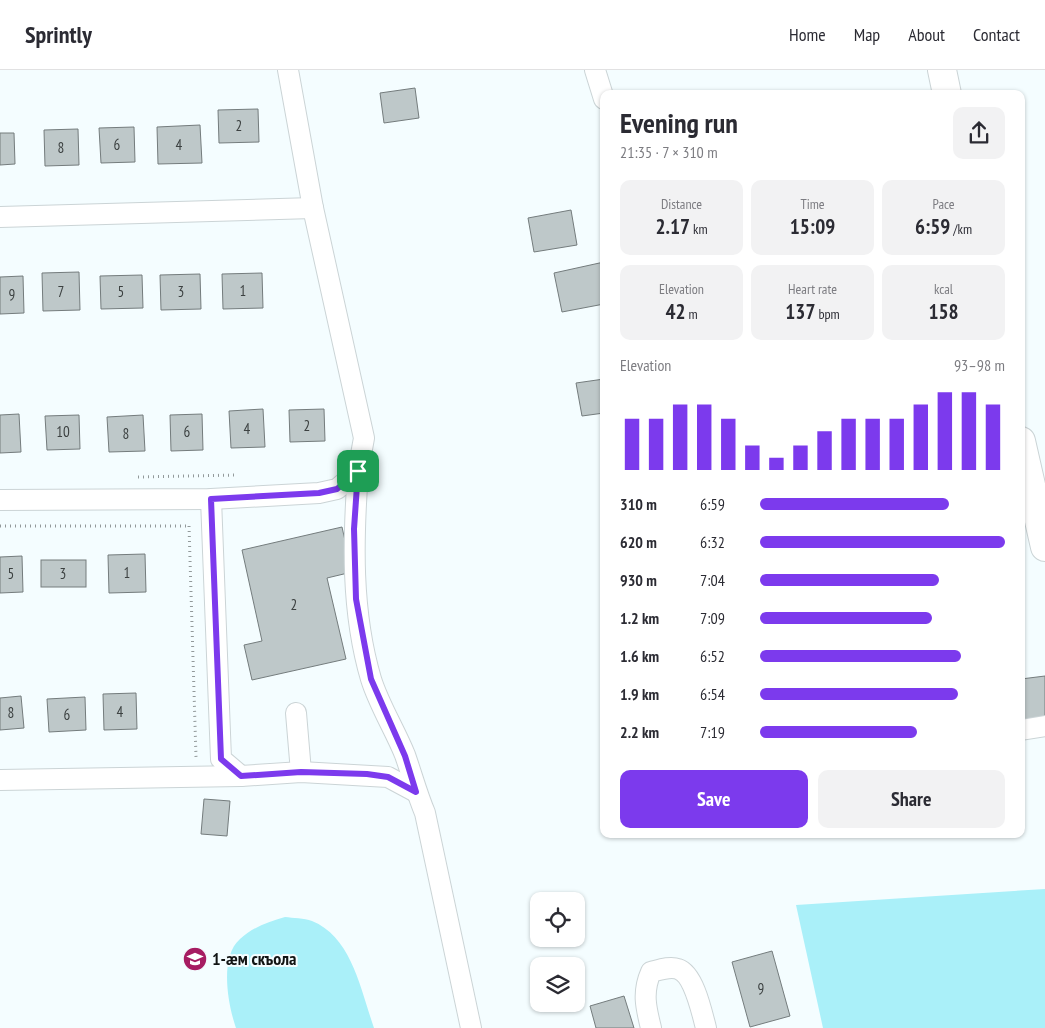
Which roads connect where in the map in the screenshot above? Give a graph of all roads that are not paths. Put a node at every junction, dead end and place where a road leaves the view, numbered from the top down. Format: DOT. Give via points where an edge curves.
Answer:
graph roads {
  1 [pos="288,70"];
  2 [pos="595,70"];
  3 [pos="942,70"];
  4 [pos="601,90"];
  5 [pos="947,90"];
  6 [pos="313,208"];
  7 [pos="0,217"];
  8 [pos="1025,450"];
  9 [pos="358,471"];
  10 [pos="1037,475"];
  11 [pos="211,499"];
  12 [pos="0,500"];
  13 [pos="1045,546"];
  14 [pos="296,713"];
  15 [pos="1045,726"];
  16 [pos="1025,729"];
  17 [pos="301,772"];
  18 [pos="241,776"];
  19 [pos="0,780"];
  20 [pos="416,792"];
  21 [pos="471,1028"];
  22 [pos="652,1028"];
  23 [pos="706,1028"];
  1 -- 6 [label="street"];
  2 -- 4 [label="street"];
  3 -- 5 [label="highway"];
  6 -- 7 [label="street"];
  6 -- 9 [label="street" via="364,438"];
  8 -- 10 [label="highway"];
  9 -- 11 [label="street" via="337,489 319,493"];
  9 -- 20 [label="street" via="354,529 356,599 371,679 405,756"];
  10 -- 13 [label="highway"];
  11 -- 12 [label="street"];
  11 -- 18 [label="street" via="221,759"];
  14 -- 17 [label="street"];
  15 -- 16 [label="street"];
  17 -- 18 [label="street"];
  17 -- 20 [label="street" via="388,777"];
  18 -- 19 [label="street"];
  20 -- 21 [label="street" via="433,842"];
  22 -- 23 [label="street" via="645,1004 645,985 651,972 663,969 679,969 688,976"];
}
